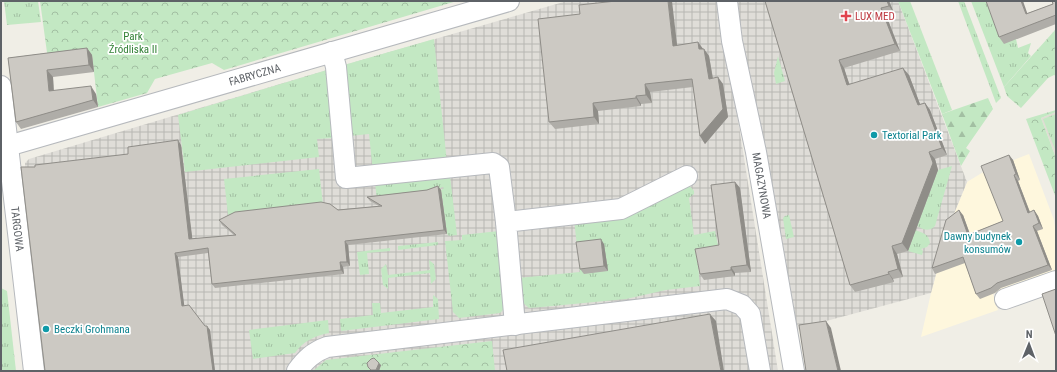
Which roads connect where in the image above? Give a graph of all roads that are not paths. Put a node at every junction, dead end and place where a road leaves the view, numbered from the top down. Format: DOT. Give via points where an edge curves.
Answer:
graph roads {
  1 [pos="509,1"];
  2 [pos="727,1"];
  3 [pos="332,52"];
  4 [pos="1,86"];
  5 [pos="4,147"];
  6 [pos="687,176"];
  7 [pos="506,222"];
  8 [pos="1056,281"];
  9 [pos="1005,299"];
  10 [pos="515,325"];
  11 [pos="34,371"];
  12 [pos="297,371"];
  13 [pos="760,371"];
  14 [pos="794,371"];
  1 -- 3 [label="street, FABRYCZNA"];
  2 -- 14 [label="street, MAGAZYNOWA" via="732,41 756,152"];
  3 -- 5 [label="street, FABRYCZNA"];
  3 -- 7 [label="street" via="336,67 346,178 493,163 499,167"];
  4 -- 5 [label="street, TARGOWA"];
  5 -- 11 [label="street, TARGOWA"];
  6 -- 7 [label="street" via="621,209"];
  7 -- 10 [label="street"];
  8 -- 9 [label="street"];
  10 -- 12 [label="street" via="326,347 317,350"];
  10 -- 13 [label="street" via="727,299 742,304 750,314"];
}
